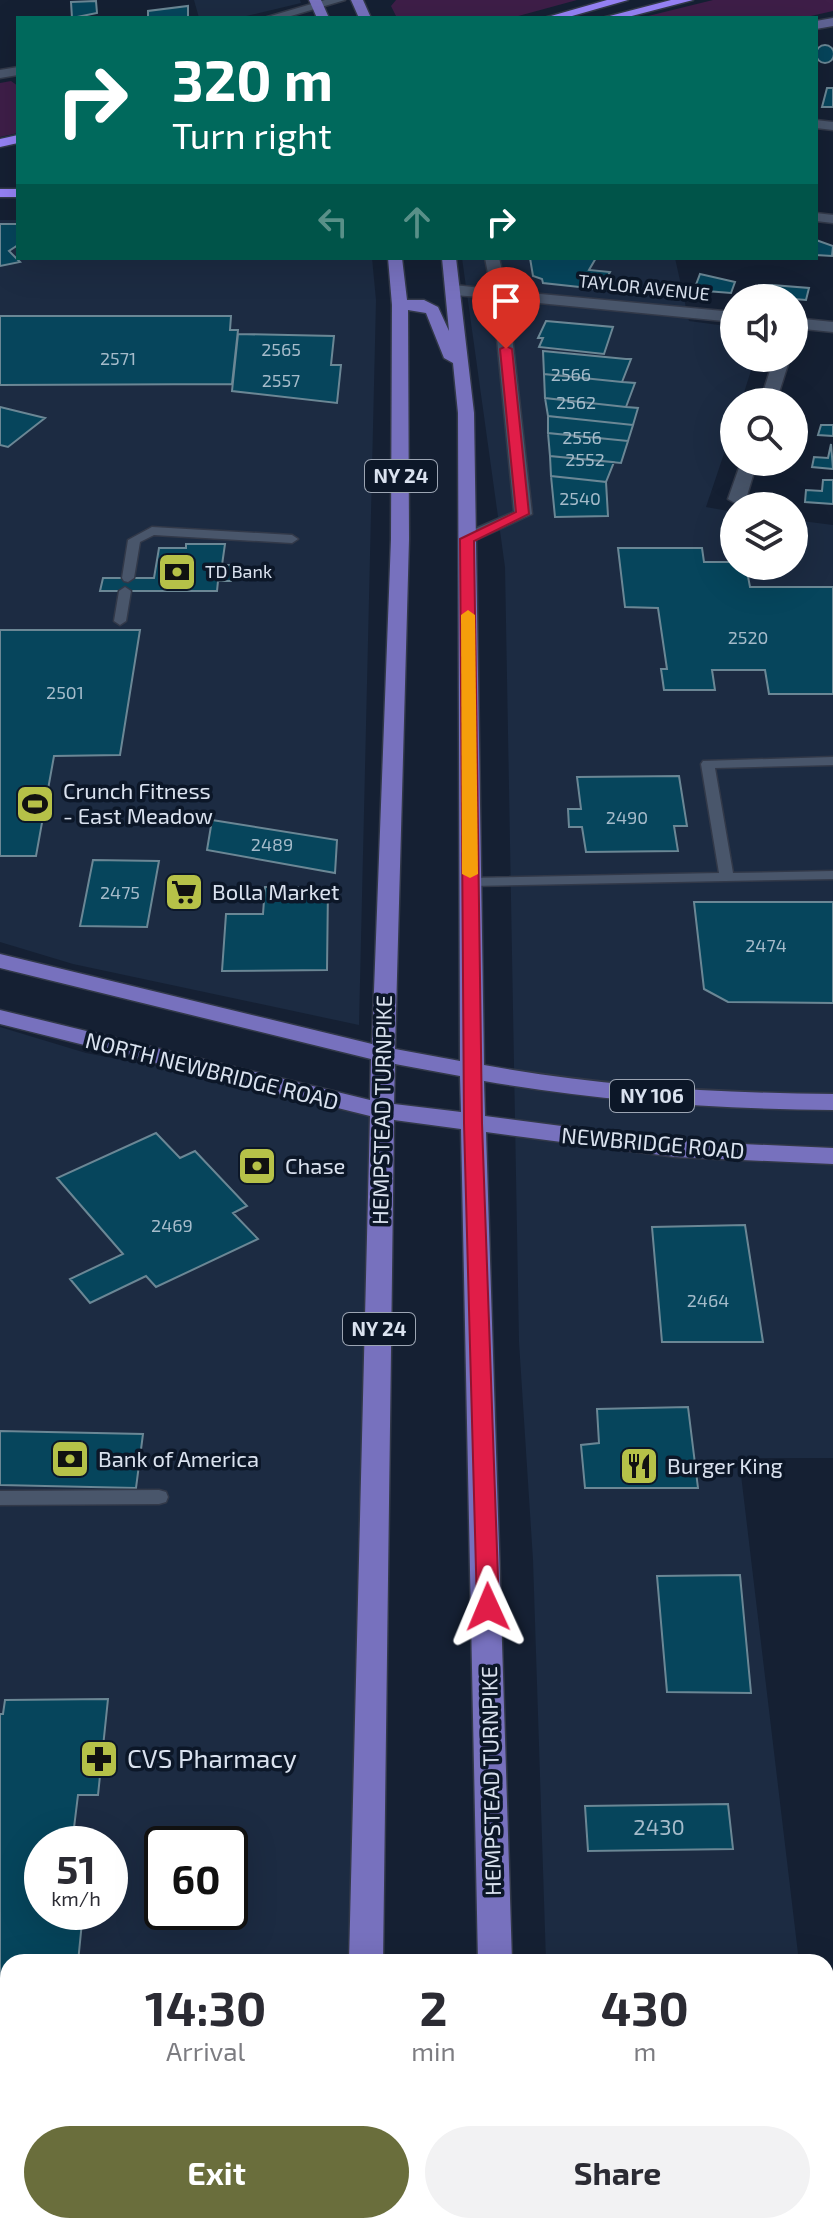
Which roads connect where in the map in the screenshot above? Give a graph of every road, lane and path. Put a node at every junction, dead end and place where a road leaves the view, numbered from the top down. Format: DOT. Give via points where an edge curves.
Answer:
graph roads {
  1 [pos="339,0"];
  2 [pos="588,0"];
  3 [pos="622,0"];
  4 [pos="686,0"];
  5 [pos="319,8"];
  6 [pos="280,16"];
  7 [pos="554,16"];
  8 [pos="558,16"];
  9 [pos="617,16"];
  10 [pos="395,260"];
  11 [pos="449,260"];
  12 [pos="492,260"];
  13 [pos="454,290"];
  14 [pos="500,294"];
  15 [pos="400,305"];
  16 [pos="720,316"];
  17 [pos="808,324"];
  18 [pos="833,327"];
  19 [pos="466,413"];
  20 [pos="292,539"];
  21 [pos="467,539"];
  22 [pos="120,621"];
  23 [pos="833,761"];
  24 [pos="833,875"];
  25 [pos="727,877"];
  26 [pos="470,882"];
  27 [pos="0,961"];
  28 [pos="0,1017"];
  29 [pos="383,1054"];
  30 [pos="472,1071"];
  31 [pos="833,1102"];
  32 [pos="382,1110"];
  33 [pos="473,1123"];
  34 [pos="833,1156"];
  35 [pos="159,1497"];
  36 [pos="0,1498"];
  37 [pos="366,1954"];
  38 [pos="495,1954"];
  1 -- 5 [label="street"];
  2 -- 7 [label="highway"];
  3 -- 8 [label="highway"];
  4 -- 9 [label="highway"];
  5 -- 6 [label="street"];
  10 -- 15 [label="main road, HEMPSTEAD TURNPIKE / NY 24"];
  11 -- 13 [label="main road, HEMPSTEAD TURNPIKE / NY 24"];
  12 -- 14 [label="street"];
  13 -- 14 [label="street, TAYLOR AVENUE"];
  13 -- 19 [label="main road, HEMPSTEAD TURNPIKE / NY 24"];
  14 -- 16 [label="street, TAYLOR AVENUE"];
  14 -- 21 [label="street" via="523,514"];
  15 -- 19 [label="main road" via="424,305 435,313"];
  15 -- 29 [label="main road, HEMPSTEAD TURNPIKE / NY 24" via="400,523"];
  17 -- 18 [label="street"];
  19 -- 21 [label="main road, HEMPSTEAD TURNPIKE / NY 24"];
  20 -- 22 [label="lane" via="152,531 134,540"];
  21 -- 26 [label="main road, HEMPSTEAD TURNPIKE / NY 24"];
  23 -- 25 [label="lane" via="708,764"];
  24 -- 25 [label="lane"];
  25 -- 26 [label="lane"];
  26 -- 30 [label="main road, HEMPSTEAD TURNPIKE / NY 24"];
  27 -- 29 [label="main road, NY 106"];
  28 -- 32 [label="main road, NORTH NEWBRIDGE ROAD / NY 106"];
  29 -- 30 [label="main road, NY 106"];
  29 -- 32 [label="main road, HEMPSTEAD TURNPIKE / NY 24"];
  30 -- 31 [label="main road, NY 106" via="644,1096"];
  30 -- 33 [label="main road, HEMPSTEAD TURNPIKE / NY 24"];
  32 -- 33 [label="main road, NORTH NEWBRIDGE ROAD / NY 106"];
  32 -- 37 [label="main road, HEMPSTEAD TURNPIKE / NY 24"];
  33 -- 34 [label="main road, NEWBRIDGE ROAD / NY 106" via="676,1149"];
  33 -- 38 [label="main road, HEMPSTEAD TURNPIKE / NY 24"];
  35 -- 36 [label="lane"];
}
